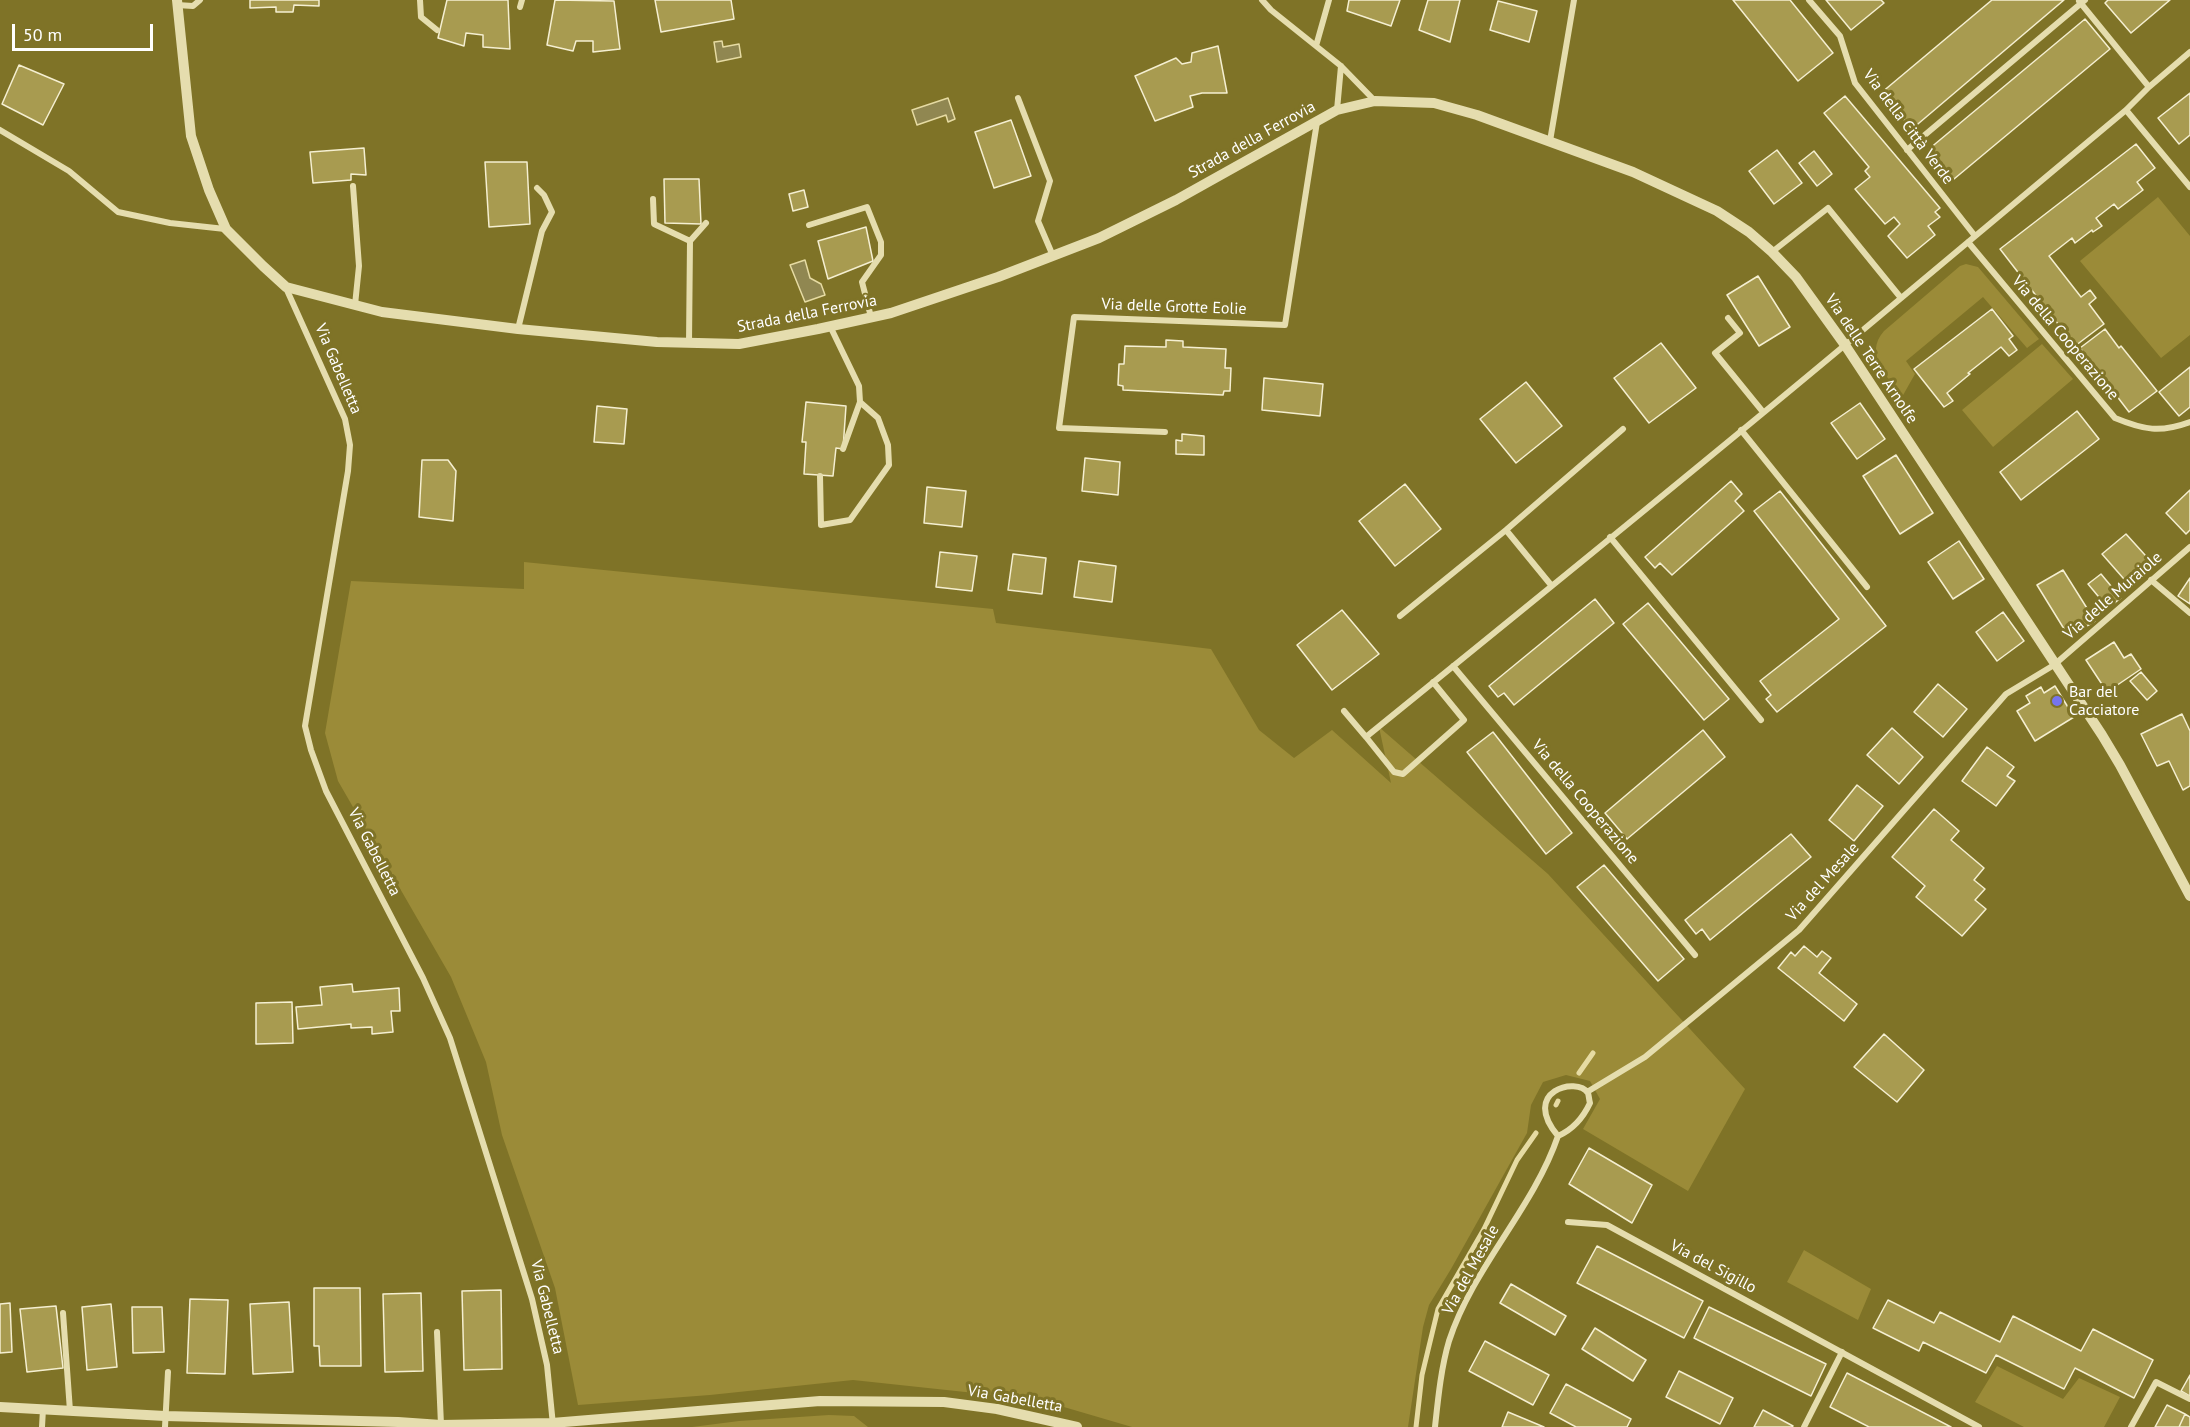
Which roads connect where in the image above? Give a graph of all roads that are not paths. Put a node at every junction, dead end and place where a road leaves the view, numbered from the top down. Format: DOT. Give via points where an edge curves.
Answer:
graph roads {
  1 [pos="200,0"];
  2 [pos="420,0"];
  3 [pos="1262,0"];
  4 [pos="1329,0"];
  5 [pos="1574,0"];
  6 [pos="1809,0"];
  7 [pos="2082,1"];
  8 [pos="177,3"];
  9 [pos="437,30"];
  10 [pos="1316,46"];
  11 [pos="2190,52"];
  12 [pos="1341,66"];
  13 [pos="2149,87"];
  14 [pos="1018,98"];
  15 [pos="1375,101"];
  16 [pos="1337,110"];
  17 [pos="2126,110"];
  18 [pos="1317,122"];
  19 [pos="0,130"];
  20 [pos="1551,141"];
  21 [pos="1907,150"];
  22 [pos="353,186"];
  23 [pos="2190,187"];
  24 [pos="537,188"];
  25 [pos="654,199"];
  26 [pos="706,223"];
  27 [pos="809,225"];
  28 [pos="226,229"];
  29 [pos="1975,236"];
  30 [pos="690,241"];
  31 [pos="1968,242"];
  32 [pos="1772,252"];
  33 [pos="1053,256"];
  34 [pos="286,287"];
  35 [pos="1901,298"];
  36 [pos="356,305"];
  37 [pos="871,317"];
  38 [pos="1728,318"];
  39 [pos="830,326"];
  40 [pos="518,329"];
  41 [pos="689,343"];
  42 [pos="1845,345"];
  43 [pos="860,402"];
  44 [pos="1763,412"];
  45 [pos="2190,422"];
  46 [pos="1623,429"];
  47 [pos="1741,430"];
  48 [pos="1165,432"];
  49 [pos="843,449"];
  50 [pos="820,476"];
  51 [pos="1506,530"];
  52 [pos="1610,537"];
  53 [pos="2190,547"];
  54 [pos="2151,580"];
  55 [pos="1551,585"];
  56 [pos="1867,587"];
  57 [pos="2190,613"];
  58 [pos="1400,616"];
  59 [pos="2054,665"];
  60 [pos="1453,666"];
  61 [pos="1433,682"];
  62 [pos="1344,711"];
  63 [pos="1761,720"];
  64 [pos="1366,737"];
  65 [pos="2190,896"];
  66 [pos="1695,955"];
  67 [pos="1587,1092"];
  68 [pos="1558,1136"];
  69 [pos="1568,1222"];
  70 [pos="63,1313"];
  71 [pos="437,1332"];
  72 [pos="1842,1352"];
  73 [pos="168,1372"];
  74 [pos="2190,1400"];
  75 [pos="0,1407"];
  76 [pos="43,1409"];
  77 [pos="70,1411"];
  78 [pos="1966,1420"];
  79 [pos="165,1422"];
  80 [pos="398,1424"];
  81 [pos="441,1425"];
  82 [pos="553,1425"];
  83 [pos="42,1427"];
  84 [pos="1077,1427"];
  85 [pos="1435,1427"];
  86 [pos="1804,1427"];
  87 [pos="1963,1427"];
  88 [pos="1979,1427"];
  89 [pos="2131,1427"];
  1 -- 8 [label="street" via="193,6"];
  2 -- 9 [label="street" via="421,17"];
  3 -- 10 [label="street"];
  4 -- 10 [label="street"];
  5 -- 20 [label="street"];
  6 -- 21 [label="street, Via della Città Verde" via="1840,36 1855,83"];
  7 -- 13 [label="street"];
  7 -- 21 [label="street"];
  8 -- 28 [label="street, Strada della Ferrovia" via="191,136 208,190"];
  10 -- 12 [label="street"];
  11 -- 13 [label="street"];
  12 -- 15 [label="street"];
  12 -- 16 [label="street"];
  13 -- 17 [label="street"];
  14 -- 33 [label="street" via="1050,182 1038,221"];
  15 -- 16 [label="street, Strada della Ferrovia"];
  15 -- 20 [label="street, Via delle Terre Arnolfe" via="1434,104"];
  16 -- 18 [label="street, Strada della Ferrovia"];
  17 -- 23 [label="street"];
  17 -- 29 [label="street"];
  18 -- 33 [label="street, Strada della Ferrovia" via="1176,200"];
  18 -- 48 [label="street, Via delle Grotte Eolie" via="1285,325 1074,317 1059,428"];
  19 -- 28 [label="street" via="69,171 118,212"];
  20 -- 32 [label="street, Via delle Terre Arnolfe" via="1717,210"];
  21 -- 29 [label="street, Via della Città Verde"];
  22 -- 36 [label="street" via="359,266"];
  24 -- 40 [label="street" via="552,212 542,231"];
  25 -- 30 [label="street" via="654,224"];
  26 -- 30 [label="street"];
  27 -- 37 [label="street" via="867,207 881,242 881,255 862,282"];
  28 -- 34 [label="street, Strada della Ferrovia"];
  29 -- 31 [label="street"];
  30 -- 41 [label="street"];
  31 -- 35 [label="street"];
  31 -- 45 [label="street, Via della Cooperazione" via="2115,418 2140,428 2167,429"];
  32 -- 35 [label="street" via="1828,208"];
  32 -- 42 [label="street, Via delle Terre Arnolfe" via="1796,277"];
  33 -- 37 [label="street, Strada della Ferrovia"];
  34 -- 36 [label="street, Strada della Ferrovia"];
  34 -- 82 [label="street, Via Gabelletta" via="345,419 350,445 305,726 326,791 450,1038 532,1299 547,1365"];
  35 -- 42 [label="street"];
  36 -- 40 [label="street, Strada della Ferrovia" via="382,312"];
  37 -- 39 [label="street, Strada della Ferrovia"];
  38 -- 44 [label="street" via="1740,333 1715,353"];
  39 -- 41 [label="street, Strada della Ferrovia" via="739,344"];
  39 -- 43 [label="street" via="859,386"];
  40 -- 41 [label="street, Strada della Ferrovia"];
  42 -- 44 [label="street"];
  42 -- 59 [label="street, Via delle Terre Arnolfe"];
  43 -- 49 [label="street"];
  43 -- 50 [label="street" via="878,418 888,445 889,465 850,520 821,525"];
  44 -- 47 [label="street"];
  46 -- 51 [label="street"];
  47 -- 52 [label="street"];
  47 -- 56 [label="street"];
  51 -- 55 [label="street"];
  51 -- 58 [label="street"];
  52 -- 55 [label="street"];
  52 -- 63 [label="street"];
  53 -- 54 [label="street, Via delle Muraiole"];
  54 -- 57 [label="street"];
  54 -- 59 [label="street, Via delle Muraiole"];
  55 -- 60 [label="street"];
  59 -- 65 [label="street, Via delle Terre Arnolfe" via="2120,765"];
  59 -- 67 [label="street, Via del Mesale" via="2006,694 1799,930 1645,1058"];
  60 -- 61 [label="street"];
  60 -- 66 [label="street, Via della Cooperazione"];
  61 -- 64 [label="street"];
  61 -- 64 [label="street" via="1464,720 1403,774 1394,772"];
  62 -- 64 [label="street"];
  67 -- 68 [label="street, Via del Mesale" via="1590,1103 1586,1112"];
  67 -- 68 [label="street" via="1563,1087 1548,1098 1545,1116"];
  68 -- 85 [label="street, Via del Mesale" via="1544,1170 1465,1305 1449,1342"];
  69 -- 72 [label="street, Via del Sigillo" via="1607,1225"];
  70 -- 77 [label="street"];
  71 -- 81 [label="street"];
  72 -- 78 [label="street, Via del Sigillo"];
  72 -- 86 [label="street"];
  73 -- 79 [label="street"];
  74 -- 89 [label="street" via="2156,1382"];
  75 -- 76 [label="street, Via Gabelletta"];
  76 -- 77 [label="street, Via Gabelletta"];
  76 -- 83 [label="street"];
  77 -- 79 [label="street, Via Gabelletta"];
  78 -- 87 [label="street"];
  78 -- 88 [label="street, Via del Sigillo"];
  79 -- 80 [label="street, Via Gabelletta"];
  80 -- 81 [label="street, Via Gabelletta"];
  81 -- 82 [label="street, Via Gabelletta"];
  82 -- 84 [label="street, Via Gabelletta" via="820,1401 898,1401 997,1409"];
}
